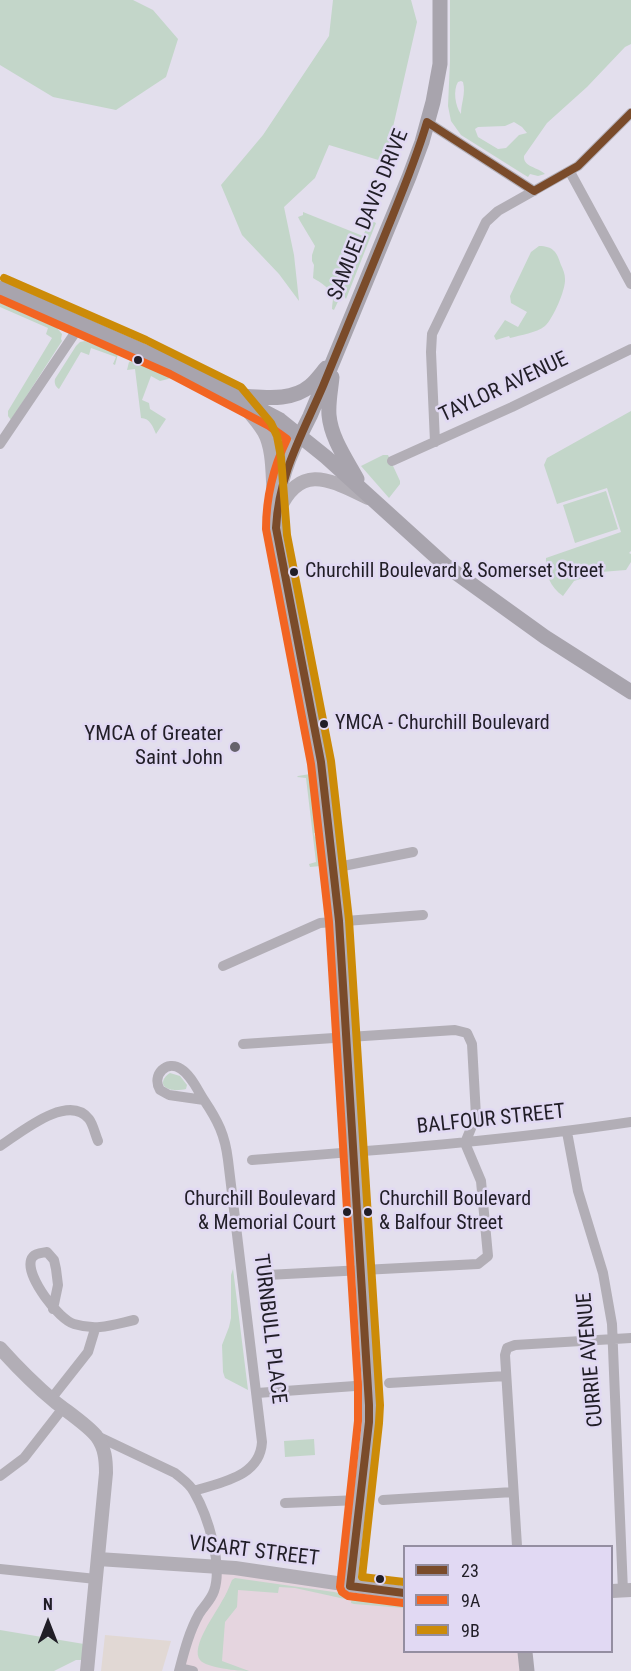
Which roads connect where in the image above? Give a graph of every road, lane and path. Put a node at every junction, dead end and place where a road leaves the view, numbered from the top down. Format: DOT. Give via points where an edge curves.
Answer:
graph roads {
  1 [pos="440,0"];
  2 [pos="631,113"];
  3 [pos="427,122"];
  4 [pos="570,172"];
  5 [pos="534,191"];
  6 [pos="631,284"];
  7 [pos="0,288"];
  8 [pos="81,324"];
  9 [pos="631,349"];
  10 [pos="334,359"];
  11 [pos="236,396"];
  12 [pos="300,436"];
  13 [pos="435,442"];
  14 [pos="0,444"];
  15 [pos="392,461"];
  16 [pos="362,489"];
  17 [pos="375,502"];
  18 [pos="276,518"];
  19 [pos="631,692"];
  20 [pos="413,852"];
  21 [pos="333,868"];
  22 [pos="423,915"];
  23 [pos="339,921"];
  24 [pos="223,966"];
  25 [pos="347,1037"];
  26 [pos="243,1044"];
  27 [pos="204,1100"];
  28 [pos="631,1122"];
  29 [pos="567,1132"];
  30 [pos="98,1141"];
  31 [pos="465,1143"];
  32 [pos="0,1146"];
  33 [pos="354,1152"];
  34 [pos="252,1160"];
  35 [pos="362,1270"];
  36 [pos="267,1275"];
  37 [pos="54,1309"];
  38 [pos="134,1320"];
  39 [pos="95,1329"];
  40 [pos="631,1338"];
  41 [pos="613,1339"];
  42 [pos="0,1348"];
  43 [pos="506,1376"];
  44 [pos="389,1383"];
  45 [pos="369,1385"];
  46 [pos="257,1393"];
  47 [pos="51,1399"];
  48 [pos="63,1408"];
  49 [pos="95,1435"];
  50 [pos="0,1476"];
  51 [pos="194,1491"];
  52 [pos="513,1492"];
  53 [pos="360,1500"];
  54 [pos="384,1500"];
  55 [pos="285,1503"];
  56 [pos="517,1545"];
  57 [pos="98,1559"];
  58 [pos="216,1567"];
  59 [pos="0,1569"];
  60 [pos="96,1579"];
  61 [pos="350,1586"];
  62 [pos="622,1591"];
  63 [pos="403,1593"];
  64 [pos="525,1653"];
  65 [pos="179,1670"];
  66 [pos="87,1671"];
  67 [pos="193,1671"];
  68 [pos="527,1671"];
  1 -- 3 [label="main road, SAMUEL DAVIS DRIVE" via="440,64"];
  2 -- 4 [label="street"];
  3 -- 5 [label="street"];
  3 -- 10 [label="main road, SAMUEL DAVIS DRIVE" via="409,177"];
  4 -- 5 [label="street"];
  4 -- 6 [label="street"];
  5 -- 13 [label="street" via="489,218 434,329 430,346"];
  7 -- 8 [label="main road"];
  8 -- 11 [label="main road"];
  8 -- 14 [label="street"];
  9 -- 13 [label="street, TAYLOR AVENUE"];
  10 -- 11 [label="main road" via="301,392 286,397"];
  10 -- 12 [label="main road, SAMUEL DAVIS DRIVE"];
  10 -- 16 [label="main road" via="331,426"];
  11 -- 12 [label="main road"];
  11 -- 18 [label="street" via="267,439"];
  12 -- 16 [label="main road"];
  12 -- 18 [label="street" via="283,477"];
  13 -- 15 [label="street, TAYLOR AVENUE"];
  16 -- 17 [label="main road"];
  17 -- 18 [label="street" via="335,482 310,480 296,486"];
  17 -- 19 [label="main road" via="469,584"];
  18 -- 21 [label="street" via="321,762"];
  20 -- 21 [label="street"];
  21 -- 23 [label="street"];
  22 -- 23 [label="street"];
  23 -- 24 [label="street" via="320,923"];
  23 -- 25 [label="street"];
  25 -- 26 [label="street"];
  25 -- 31 [label="street" via="454,1030 467,1033 472,1044 476,1116"];
  25 -- 33 [label="street"];
  27 -- 46 [label="street, TURNBULL PLACE" via="219,1124 227,1152"];
  28 -- 29 [label="street, BALFOUR STREET"];
  29 -- 31 [label="street, BALFOUR STREET"];
  29 -- 41 [label="street, CURRIE AVENUE" via="578,1191 603,1273"];
  30 -- 32 [label="street" via="89,1119 72,1110 40,1120"];
  31 -- 33 [label="street, BALFOUR STREET"];
  31 -- 35 [label="street" via="481,1181 488,1256 478,1264"];
  33 -- 34 [label="street, BALFOUR STREET"];
  33 -- 35 [label="street"];
  35 -- 36 [label="street"];
  35 -- 45 [label="street"];
  37 -- 37 [label="street" via="58,1285 54,1260 47,1252 39,1253 31,1261 32,1274"];
  37 -- 39 [label="street" via="71,1324"];
  38 -- 39 [label="street"];
  39 -- 47 [label="street" via="88,1352"];
  40 -- 41 [label="street"];
  41 -- 43 [label="street" via="515,1345 505,1352"];
  41 -- 62 [label="street, CURRIE AVENUE"];
  42 -- 47 [label="street"];
  43 -- 44 [label="street"];
  43 -- 52 [label="street"];
  45 -- 46 [label="street"];
  45 -- 53 [label="street"];
  46 -- 51 [label="street, TURNBULL PLACE" via="262,1442 258,1460 243,1474"];
  47 -- 48 [label="street"];
  48 -- 49 [label="street"];
  48 -- 50 [label="street" via="26,1456"];
  49 -- 51 [label="street" via="175,1473"];
  49 -- 57 [label="street" via="106,1464"];
  51 -- 58 [label="street" via="211,1532"];
  52 -- 54 [label="street"];
  52 -- 56 [label="street"];
  53 -- 55 [label="street"];
  53 -- 61 [label="street"];
  57 -- 58 [label="street, VISART STREET"];
  57 -- 60 [label="street"];
  58 -- 61 [label="street, VISART STREET"];
  58 -- 65 [label="street" via="213,1592 189,1636"];
  59 -- 60 [label="street"];
  60 -- 66 [label="street"];
  61 -- 63 [label="street, VISART STREET"];
  64 -- 68 [label="main road"];
  65 -- 67 [label="street"];
}
